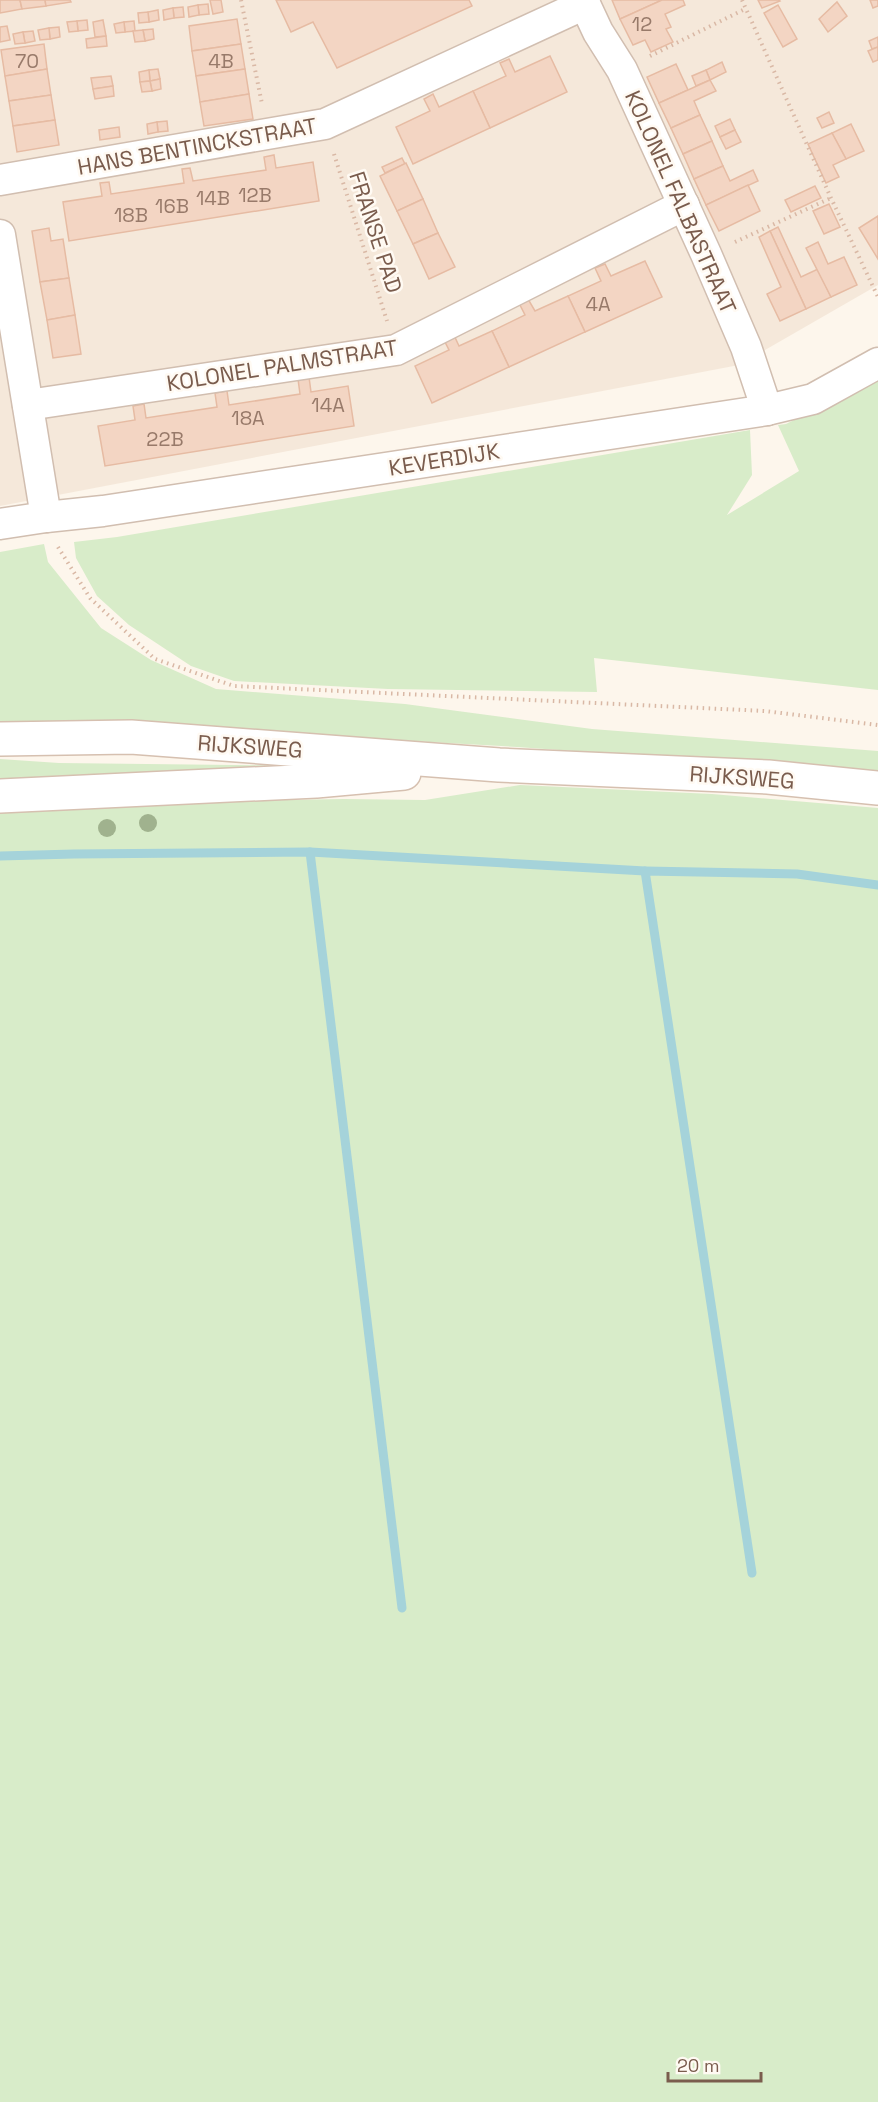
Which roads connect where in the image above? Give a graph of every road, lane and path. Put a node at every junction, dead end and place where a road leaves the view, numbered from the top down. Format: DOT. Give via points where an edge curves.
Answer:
graph roads {
  1 [pos="240,0"];
  2 [pos="742,0"];
  3 [pos="584,2"];
  4 [pos="745,9"];
  5 [pos="622,70"];
  6 [pos="325,124"];
  7 [pos="268,134"];
  8 [pos="0,180"];
  9 [pos="831,198"];
  10 [pos="684,205"];
  11 [pos="0,235"];
  12 [pos="706,254"];
  13 [pos="878,297"];
  14 [pos="396,350"];
  15 [pos="878,363"];
  16 [pos="28,405"];
  17 [pos="767,410"];
  18 [pos="46,517"];
  19 [pos="0,524"];
  20 [pos="878,725"];
  21 [pos="0,739"];
  22 [pos="499,765"];
  23 [pos="878,788"];
  24 [pos="0,796"];
  1 -- 7 [label="path"];
  2 -- 4 [label="path"];
  3 -- 5 [label="street, KOLONEL FALBASTRAAT"];
  3 -- 6 [label="street, HANS BENTINCKSTRAAT"];
  4 -- 5 [label="path"];
  4 -- 9 [label="path"];
  5 -- 10 [label="street, KOLONEL FALBASTRAAT"];
  6 -- 7 [label="street, HANS BENTINCKSTRAAT"];
  6 -- 14 [label="path, FRANSE PAD"];
  7 -- 8 [label="street, HANS BENTINCKSTRAAT"];
  9 -- 12 [label="path"];
  9 -- 13 [label="path"];
  10 -- 12 [label="street, KOLONEL FALBASTRAAT"];
  10 -- 14 [label="street, KOLONEL PALMSTRAAT"];
  11 -- 16 [label="street"];
  12 -- 17 [label="street, KOLONEL FALBASTRAAT" via="746,347"];
  14 -- 16 [label="street, KOLONEL PALMSTRAAT"];
  15 -- 17 [label="street, KEVERDIJK" via="813,399"];
  16 -- 18 [label="street"];
  17 -- 18 [label="street, KEVERDIJK"];
  18 -- 19 [label="street, KEVERDIJK"];
  18 -- 20 [label="path" via="58,547 90,598 155,659 234,686 765,711"];
  21 -- 22 [label="main road, RIJKSWEG" via="131,737"];
  22 -- 23 [label="main road, RIJKSWEG" via="768,777"];
  22 -- 24 [label="main road, RIJKSWEG" via="316,781"];
}
